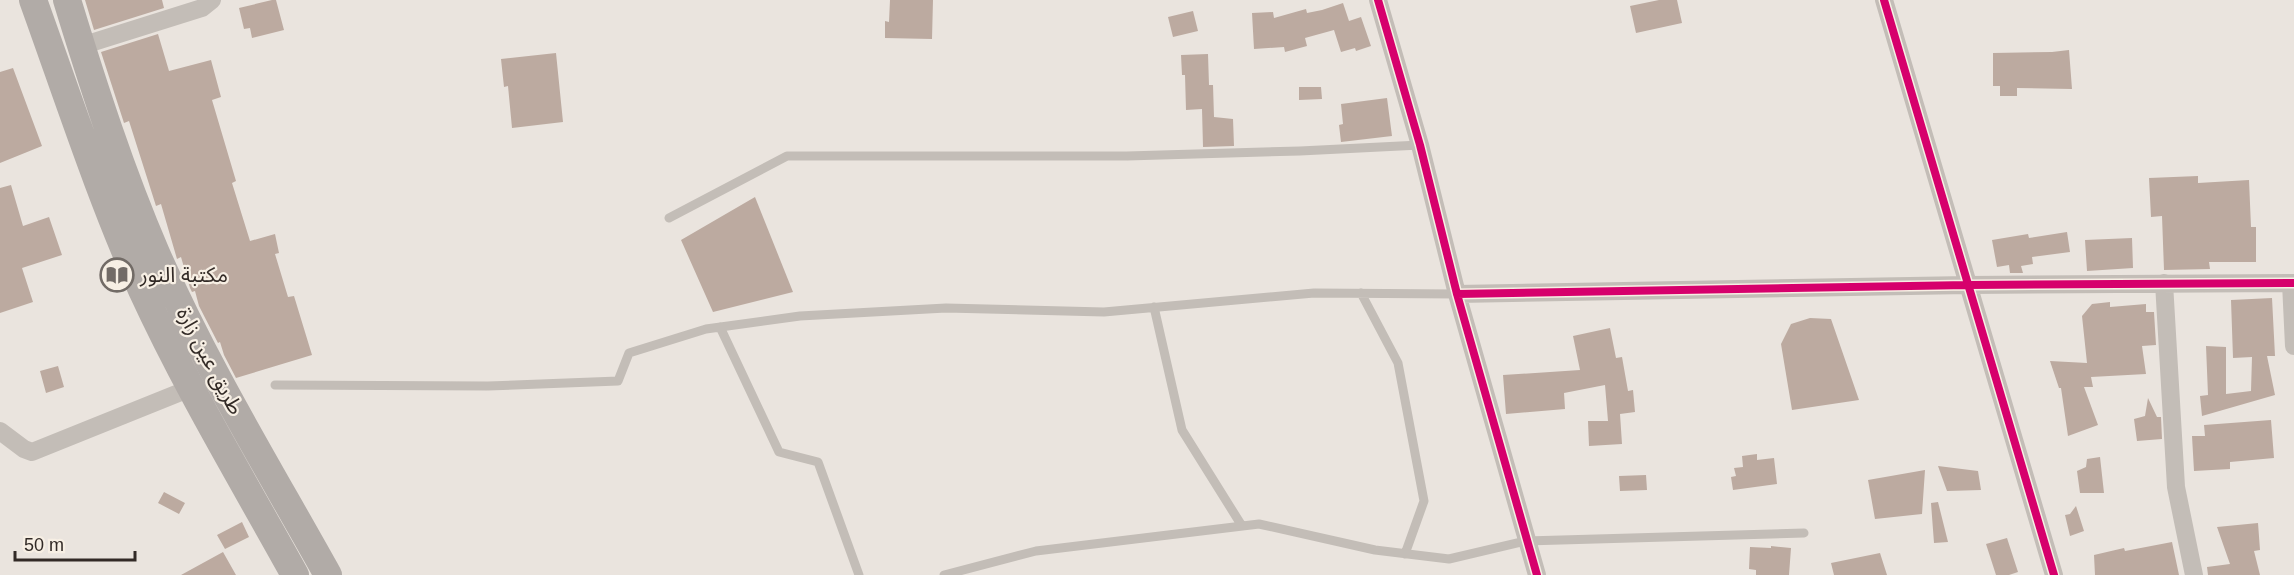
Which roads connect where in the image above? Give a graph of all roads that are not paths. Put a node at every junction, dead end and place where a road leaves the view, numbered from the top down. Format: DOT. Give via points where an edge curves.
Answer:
graph roads {
  1 [pos="33,0"];
  2 [pos="67,0"];
  3 [pos="212,0"];
  4 [pos="1378,0"];
  5 [pos="1884,0"];
  6 [pos="81,46"];
  7 [pos="1420,145"];
  8 [pos="669,218"];
  9 [pos="2292,283"];
  10 [pos="2164,284"];
  11 [pos="1968,285"];
  12 [pos="1361,294"];
  13 [pos="1457,294"];
  14 [pos="1154,307"];
  15 [pos="720,327"];
  16 [pos="2294,346"];
  17 [pos="275,386"];
  18 [pos="192,388"];
  19 [pos="0,431"];
  20 [pos="1242,526"];
  21 [pos="1804,533"];
  22 [pos="1526,541"];
  23 [pos="1405,554"];
  24 [pos="296,575"];
  25 [pos="328,575"];
  26 [pos="859,575"];
  27 [pos="944,575"];
  28 [pos="1537,575"];
  29 [pos="2054,575"];
  30 [pos="2193,575"];
  1 -- 18 [label="main road, طريق عين زارة" via="113,222"];
  2 -- 6 [label="main road, طريق عين زارة"];
  3 -- 6 [label="street" via="202,8"];
  4 -- 7 [label="street"];
  5 -- 11 [label="street"];
  6 -- 25 [label="main road, طريق عين زارة" via="140,215 174,293"];
  7 -- 8 [label="lane" via="1127,156 787,156"];
  7 -- 13 [label="street"];
  9 -- 10 [label="street"];
  9 -- 16 [label="street"];
  10 -- 11 [label="street"];
  10 -- 30 [label="street" via="2176,487"];
  11 -- 13 [label="street"];
  11 -- 29 [label="street"];
  12 -- 13 [label="lane"];
  12 -- 14 [label="lane" via="1314,293"];
  12 -- 23 [label="lane" via="1398,363 1424,501"];
  13 -- 22 [label="street"];
  14 -- 15 [label="lane" via="1104,312 946,308 800,316"];
  14 -- 20 [label="lane" via="1182,430"];
  15 -- 17 [label="lane" via="629,353 618,381 488,386"];
  15 -- 26 [label="lane" via="779,452 818,462"];
  18 -- 19 [label="street" via="32,452"];
  18 -- 24 [label="main road, طريق عين زارة"];
  20 -- 23 [label="lane" via="1259,524"];
  20 -- 27 [label="lane" via="1036,551"];
  21 -- 22 [label="lane"];
  22 -- 23 [label="lane" via="1449,560"];
  22 -- 28 [label="street"];
}
